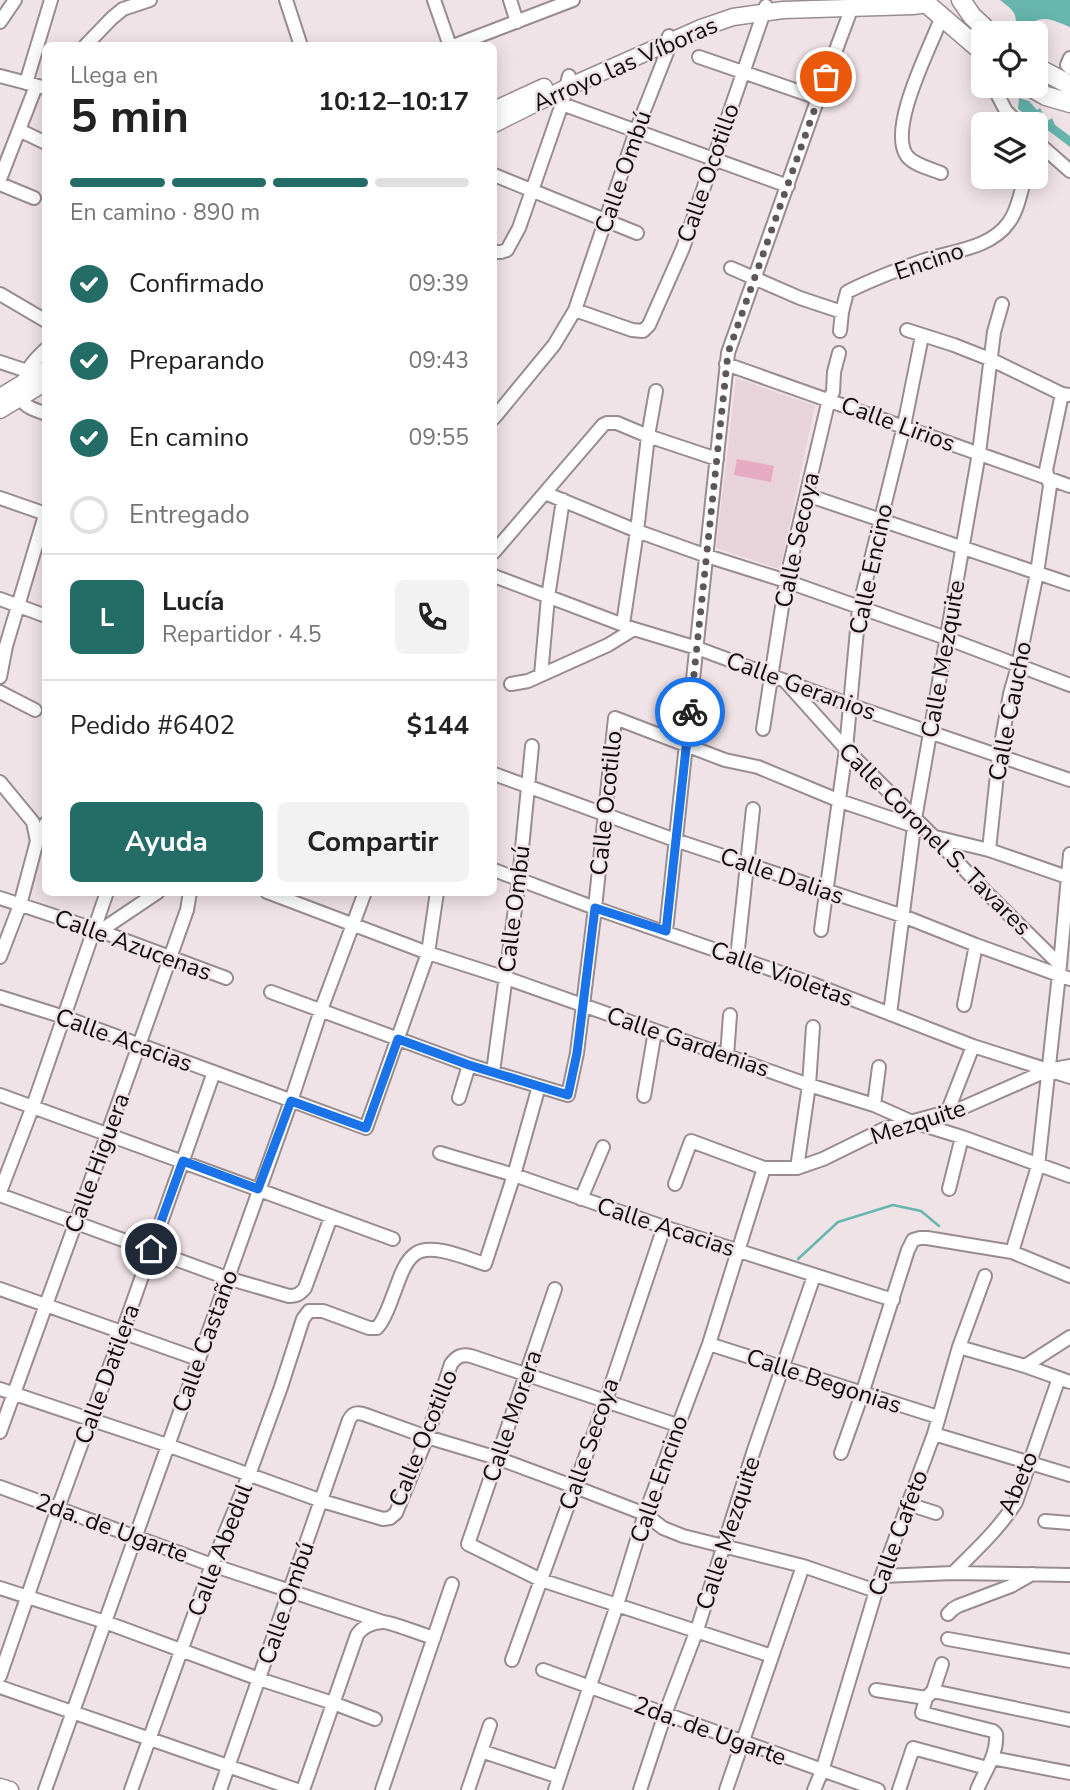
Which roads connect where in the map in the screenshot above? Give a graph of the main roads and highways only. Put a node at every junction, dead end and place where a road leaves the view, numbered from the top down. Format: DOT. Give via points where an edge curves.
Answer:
graph roads {
  1 [pos="947,0"];
  2 [pos="961,0"];
  3 [pos="923,2"];
  4 [pos="873,3"];
  5 [pos="851,4"];
  6 [pos="977,21"];
  7 [pos="971,42"];
  8 [pos="1048,73"];
  9 [pos="1070,85"];
  10 [pos="565,89"];
  11 [pos="1048,97"];
  12 [pos="1070,103"];
  13 [pos="497,109"];
  14 [pos="497,123"];
  15 [pos="42,372"];
  16 [pos="42,382"];
  17 [pos="24,383"];
  18 [pos="0,397"];
  19 [pos="0,410"];
  20 [pos="0,1787"];
  21 [pos="10,1790"];
  1 -- 3 [label="highway"];
  2 -- 6 [label="highway"];
  3 -- 4 [label="main road, Arroyo las Víboras" via="913,6"];
  3 -- 7 [label="highway"];
  4 -- 5 [label="main road, Arroyo las Víboras"];
  5 -- 10 [label="main road, Arroyo las Víboras" via="766,8 733,17 670,39"];
  8 -- 9 [label="highway"];
  10 -- 13 [label="main road, Arroyo las Víboras"];
  10 -- 14 [label="main road, Arroyo las Víboras"];
  11 -- 12 [label="highway"];
  15 -- 17 [label="main road"];
  16 -- 17 [label="main road"];
  17 -- 18 [label="main road"];
  17 -- 19 [label="main road"];
  20 -- 21 [label="main road"];
}
